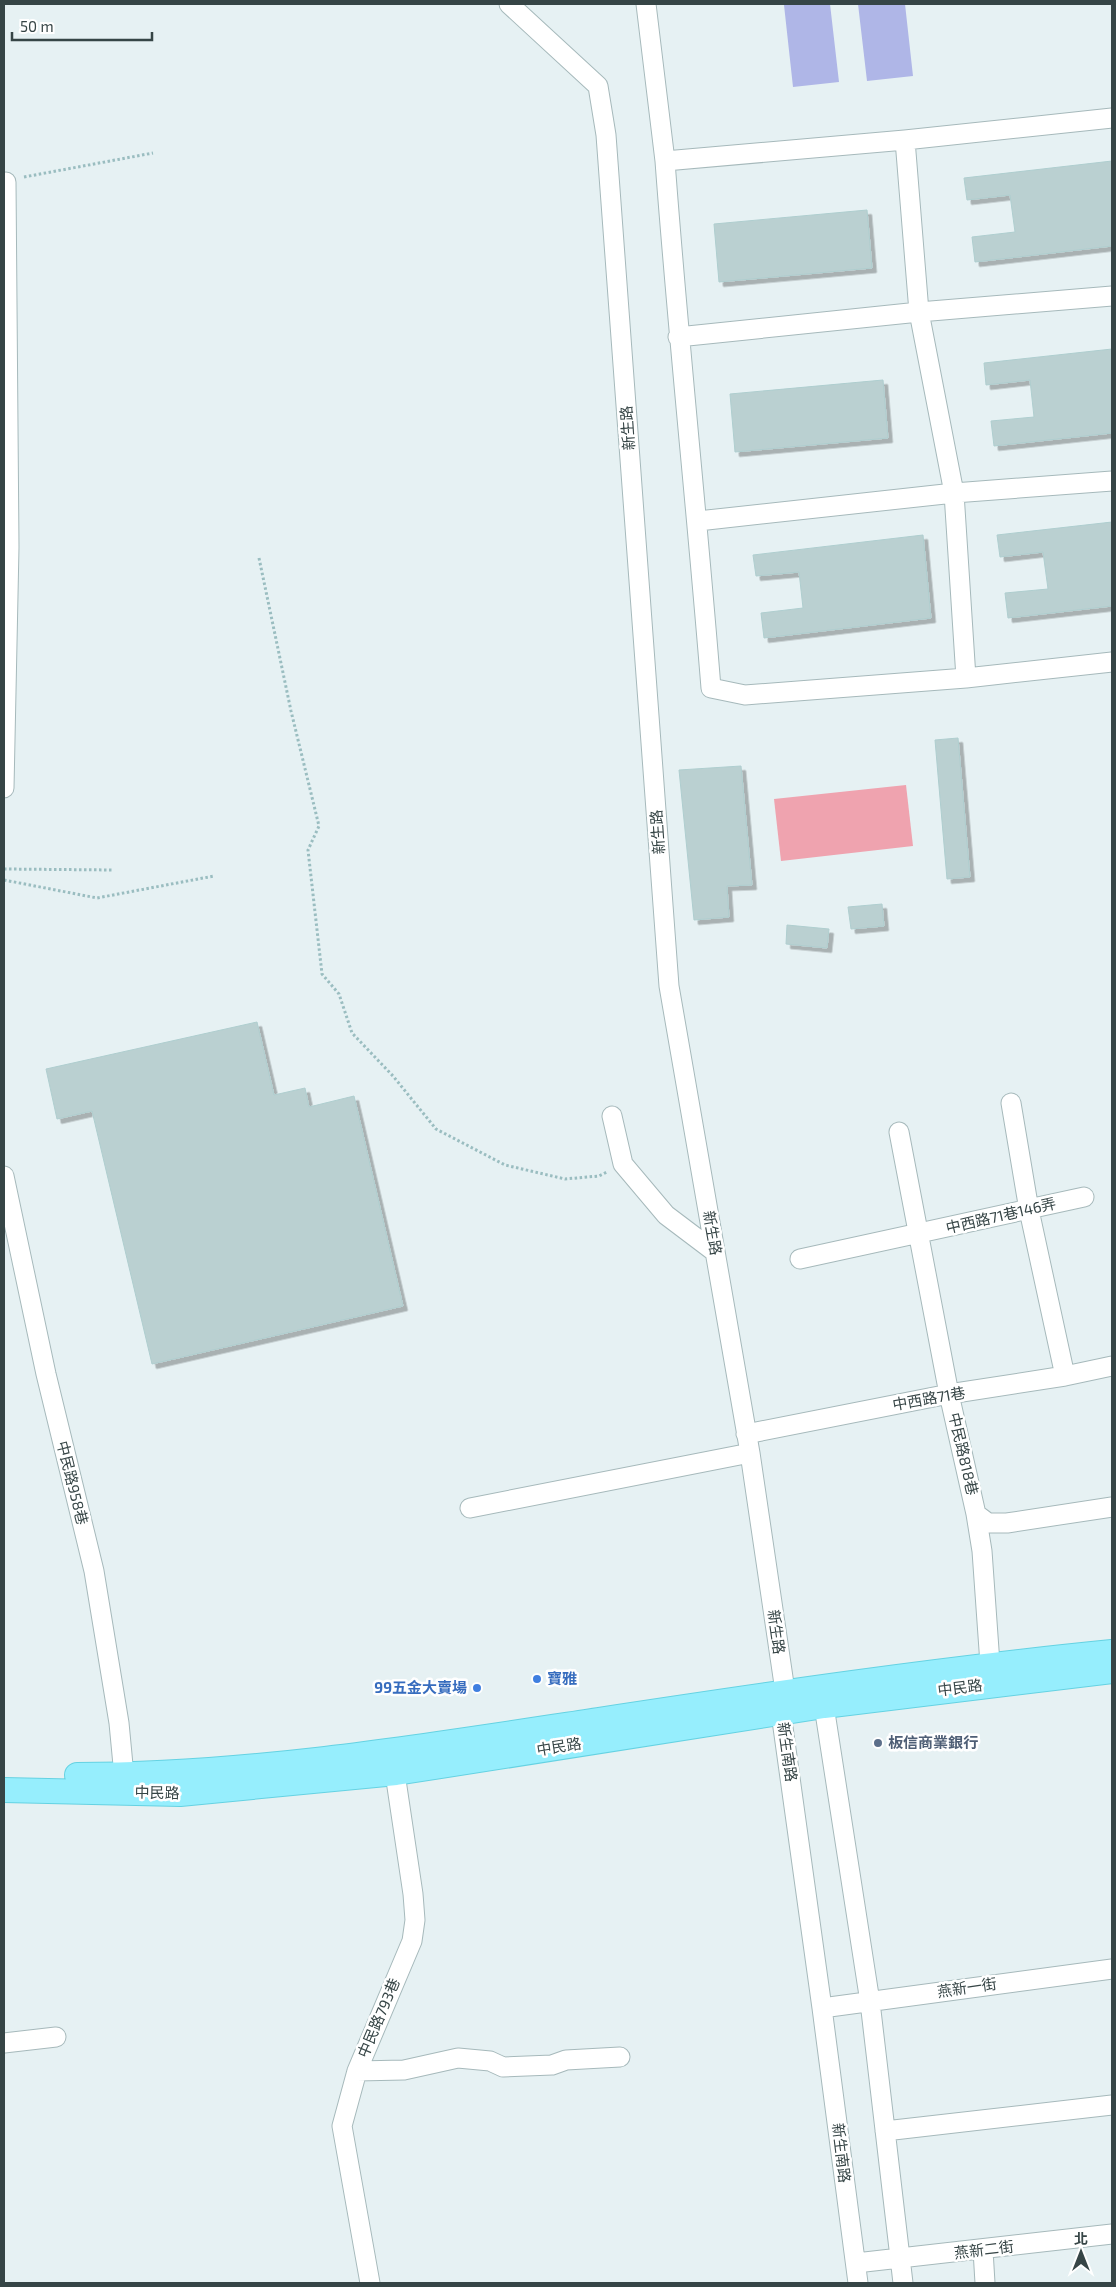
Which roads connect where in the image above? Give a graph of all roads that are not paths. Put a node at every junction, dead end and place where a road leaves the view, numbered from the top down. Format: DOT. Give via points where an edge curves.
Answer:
graph roads {
  1 [pos="509,4"];
  2 [pos="646,4"];
  3 [pos="1112,118"];
  4 [pos="904,140"];
  5 [pos="665,161"];
  6 [pos="6,182"];
  7 [pos="1112,296"];
  8 [pos="919,312"];
  9 [pos="678,337"];
  10 [pos="1112,481"];
  11 [pos="954,493"];
  12 [pos="698,521"];
  13 [pos="1112,662"];
  14 [pos="966,678"];
  15 [pos="4,788"];
  16 [pos="1011,1103"];
  17 [pos="612,1116"];
  18 [pos="899,1132"];
  19 [pos="4,1176"];
  20 [pos="1084,1197"];
  21 [pos="1029,1210"];
  22 [pos="918,1234"];
  23 [pos="715,1252"];
  24 [pos="800,1259"];
  25 [pos="1112,1366"];
  26 [pos="1065,1376"];
  27 [pos="950,1394"];
  28 [pos="746,1434"];
  29 [pos="750,1453"];
  30 [pos="1112,1507"];
  31 [pos="470,1508"];
  32 [pos="976,1514"];
  33 [pos="1112,1652"];
  34 [pos="990,1664"];
  35 [pos="1112,1671"];
  36 [pos="783,1702"];
  37 [pos="824,1706"];
  38 [pos="394,1762"];
  39 [pos="4,1773"];
  40 [pos="125,1784"];
  41 [pos="4,1790"];
  42 [pos="1112,1969"];
  43 [pos="870,2002"];
  44 [pos="822,2008"];
  45 [pos="56,2037"];
  46 [pos="4,2043"];
  47 [pos="620,2057"];
  48 [pos="356,2071"];
  49 [pos="1112,2105"];
  50 [pos="885,2131"];
  51 [pos="1112,2234"];
  52 [pos="983,2250"];
  53 [pos="900,2259"];
  54 [pos="856,2263"];
  55 [pos="370,2283"];
  56 [pos="858,2283"];
  57 [pos="903,2283"];
  58 [pos="985,2283"];
  1 -- 23 [label="street, 新生路" via="598,86 606,135 670,986"];
  2 -- 5 [label="street"];
  3 -- 4 [label="street"];
  4 -- 5 [label="street"];
  4 -- 8 [label="street"];
  5 -- 9 [label="street"];
  6 -- 15 [label="street" via="9,548"];
  7 -- 8 [label="street"];
  8 -- 9 [label="street"];
  8 -- 11 [label="street"];
  9 -- 12 [label="street"];
  10 -- 11 [label="street"];
  11 -- 12 [label="street"];
  11 -- 14 [label="street"];
  12 -- 14 [label="street" via="711,688 745,695"];
  13 -- 14 [label="street"];
  16 -- 21 [label="street"];
  17 -- 23 [label="street" via="623,1164 666,1214"];
  18 -- 22 [label="street"];
  19 -- 40 [label="street, 中民路958巷" via="46,1374 94,1571 119,1723"];
  20 -- 21 [label="street, 中西路71巷146弄"];
  21 -- 22 [label="street, 中西路71巷146弄"];
  21 -- 26 [label="street"];
  22 -- 24 [label="street, 中西路71巷146弄"];
  22 -- 27 [label="street"];
  23 -- 28 [label="street, 新生路"];
  25 -- 26 [label="street, 中西路71巷"];
  26 -- 27 [label="street, 中西路71巷"];
  27 -- 28 [label="street, 中西路71巷"];
  27 -- 32 [label="street, 中民路818巷"];
  28 -- 29 [label="street, 新生路"];
  29 -- 31 [label="street"];
  29 -- 36 [label="street, 新生路"];
  30 -- 32 [label="street" via="1007,1523 988,1523"];
  32 -- 34 [label="street, 中民路818巷" via="982,1551"];
  33 -- 34 [label="main road, 中民路"];
  34 -- 36 [label="main road, 中民路"];
  35 -- 37 [label="main road, 中民路"];
  36 -- 37 [label="main road, 中民路"];
  36 -- 38 [label="main road, 中民路"];
  36 -- 44 [label="street, 新生南路"];
  37 -- 43 [label="street"];
  38 -- 40 [label="main road, 中民路" via="180,1772"];
  38 -- 48 [label="street, 中民路793巷" via="413,1894 414,1927 412,1942"];
  39 -- 40 [label="main road, 中民路"];
  40 -- 41 [label="main road, 中民路"];
  42 -- 43 [label="street, 燕新一街"];
  43 -- 44 [label="street, 燕新一街"];
  43 -- 50 [label="street"];
  44 -- 54 [label="street, 新生南路"];
  45 -- 46 [label="street"];
  47 -- 48 [label="street" via="503,2068 490,2061 458,2058 404,2070"];
  48 -- 55 [label="street, 中民路793巷" via="342,2126"];
  49 -- 50 [label="street"];
  50 -- 53 [label="street"];
  51 -- 52 [label="street, 燕新二街"];
  52 -- 53 [label="street, 燕新二街"];
  52 -- 58 [label="street"];
  53 -- 54 [label="street, 燕新二街"];
  53 -- 57 [label="street"];
  54 -- 56 [label="street, 新生南路"];
}
